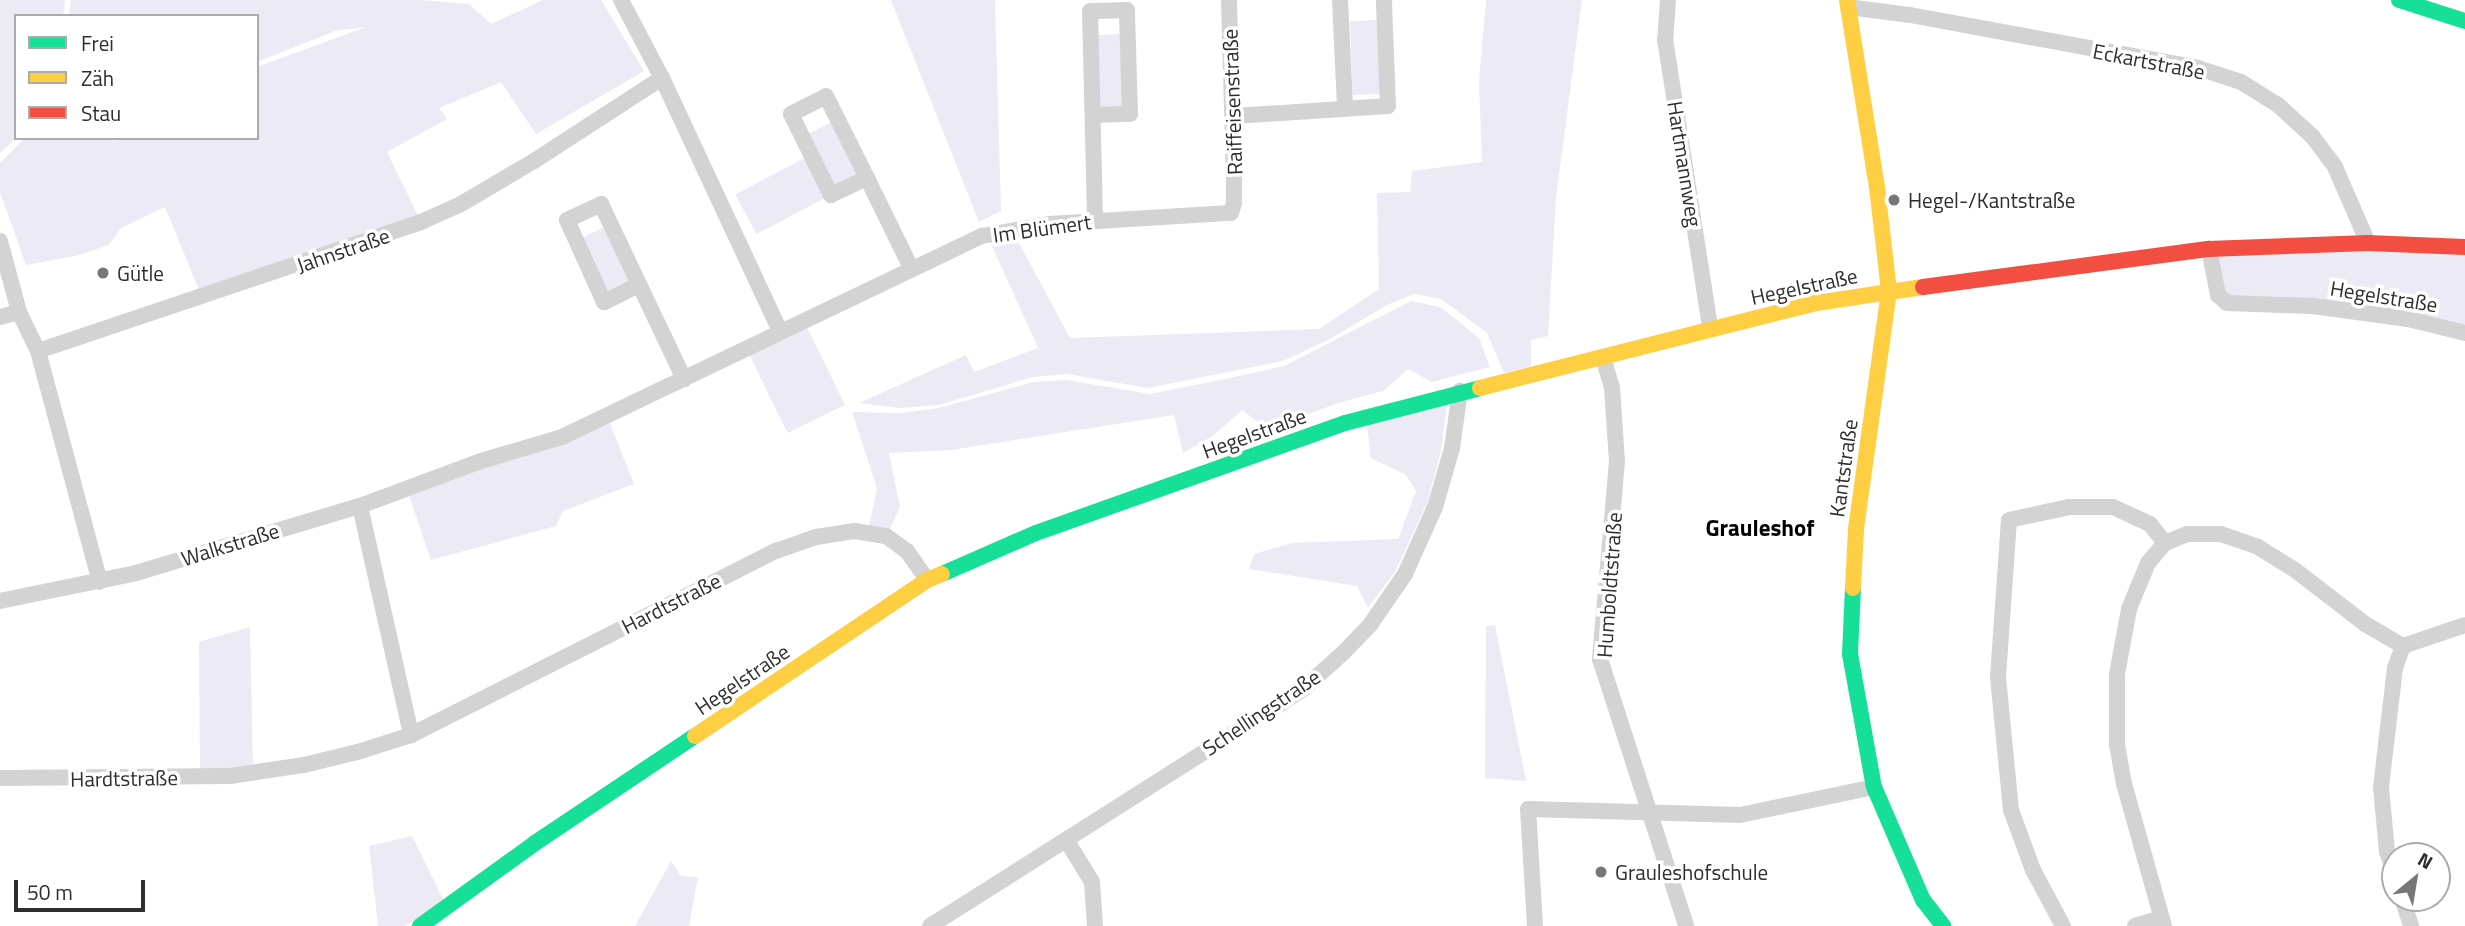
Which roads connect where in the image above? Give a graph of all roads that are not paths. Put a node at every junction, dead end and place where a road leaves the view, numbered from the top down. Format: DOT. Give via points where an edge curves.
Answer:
graph roads {
  1 [pos="621,0"];
  2 [pos="1229,0"];
  3 [pos="1340,0"];
  4 [pos="1384,0"];
  5 [pos="1668,0"];
  6 [pos="2399,0"];
  7 [pos="1848,4"];
  8 [pos="2465,22"];
  9 [pos="662,78"];
  10 [pos="1345,108"];
  11 [pos="1093,116"];
  12 [pos="1234,116"];
  13 [pos="867,178"];
  14 [pos="1234,203"];
  15 [pos="1095,220"];
  16 [pos="0,241"];
  17 [pos="2368,243"];
  18 [pos="2465,247"];
  19 [pos="2209,250"];
  20 [pos="911,268"];
  21 [pos="638,285"];
  22 [pos="1889,291"];
  23 [pos="19,312"];
  24 [pos="0,317"];
  25 [pos="1710,328"];
  26 [pos="780,331"];
  27 [pos="2465,333"];
  28 [pos="38,351"];
  29 [pos="1603,358"];
  30 [pos="684,379"];
  31 [pos="1460,391"];
  32 [pos="534,446"];
  33 [pos="359,506"];
  34 [pos="2165,543"];
  35 [pos="927,580"];
  36 [pos="100,582"];
  37 [pos="0,601"];
  38 [pos="2465,625"];
  39 [pos="2403,646"];
  40 [pos="411,735"];
  41 [pos="0,778"];
  42 [pos="1874,787"];
  43 [pos="1647,811"];
  44 [pos="1067,841"];
  45 [pos="2386,842"];
  46 [pos="2163,922"];
  47 [pos="420,926"];
  48 [pos="930,926"];
  49 [pos="1095,926"];
  50 [pos="1535,926"];
  51 [pos="1686,926"];
  52 [pos="1943,926"];
  53 [pos="2063,926"];
  54 [pos="2135,926"];
  1 -- 9 [label="street"];
  2 -- 12 [label="street, Raiffeisenstraße"];
  3 -- 10 [label="street"];
  4 -- 10 [label="street" via="1388,106"];
  5 -- 25 [label="street, Hartmannweg" via="1665,39"];
  6 -- 8 [label="street"];
  7 -- 17 [label="street, Eckartstraße" via="2198,68 2241,82 2278,105 2312,136 2335,167"];
  7 -- 22 [label="street, Kantstraße"];
  9 -- 26 [label="street"];
  9 -- 28 [label="street, Jahnstraße" via="534,161 421,222"];
  10 -- 12 [label="street"];
  11 -- 11 [label="street" via="1130,114 1127,10 1090,11"];
  11 -- 15 [label="street"];
  12 -- 14 [label="street, Raiffeisenstraße"];
  13 -- 13 [label="street" via="826,96 791,114 831,195"];
  13 -- 20 [label="street"];
  14 -- 15 [label="street, Im Blümert" via="1231,213"];
  15 -- 20 [label="street, Im Blümert" via="982,236"];
  16 -- 23 [label="street"];
  17 -- 18 [label="street, Hegelstraße"];
  17 -- 19 [label="street, Hegelstraße"];
  19 -- 22 [label="street, Hegelstraße"];
  19 -- 27 [label="street, Hegelstraße" via="2218,295 2227,303 2313,306 2408,319"];
  20 -- 26 [label="street, Im Blümert"];
  21 -- 21 [label="street" via="604,302 567,220 601,204"];
  21 -- 30 [label="street"];
  22 -- 25 [label="street, Hegelstraße"];
  22 -- 42 [label="street, Kantstraße" via="1856,530 1850,654"];
  23 -- 24 [label="street"];
  23 -- 28 [label="street"];
  25 -- 29 [label="street, Hegelstraße"];
  26 -- 30 [label="street, Im Blümert"];
  28 -- 36 [label="street"];
  29 -- 31 [label="street, Hegelstraße"];
  29 -- 43 [label="street, Humboldtstraße" via="1612,388 1617,461 1600,659"];
  30 -- 32 [label="street, Im Blümert" via="592,424"];
  31 -- 35 [label="street, Hegelstraße" via="1345,423 1036,533"];
  31 -- 44 [label="street, Schellingstraße" via="1452,448 1435,507 1405,573 1370,625 1303,689"];
  32 -- 33 [label="street, Walkstraße"];
  33 -- 36 [label="street, Walkstraße"];
  33 -- 40 [label="street"];
  34 -- 39 [label="street" via="2187,534 2221,534 2258,547"];
  34 -- 46 [label="street" via="2148,563 2129,609 2117,674 2117,746 2128,804"];
  34 -- 53 [label="street" via="2150,524 2113,507 2069,507 2009,520 1998,677 2011,810 2033,870"];
  35 -- 40 [label="street, Hardtstraße" via="907,551 887,536 854,531 816,537 776,551"];
  35 -- 47 [label="street, Hegelstraße" via="535,843"];
  36 -- 37 [label="street, Walkstraße"];
  38 -- 39 [label="street"];
  39 -- 45 [label="street" via="2395,668 2381,787"];
  40 -- 41 [label="street, Hardtstraße" via="304,765 230,776"];
  42 -- 43 [label="street" via="1740,815"];
  42 -- 52 [label="street, Kantstraße" via="1923,900"];
  43 -- 50 [label="street" via="1528,809"];
  43 -- 51 [label="street, Humboldtstraße"];
  44 -- 48 [label="street, Schellingstraße"];
  44 -- 49 [label="street" via="1092,882"];
  46 -- 54 [label="street"];
}
